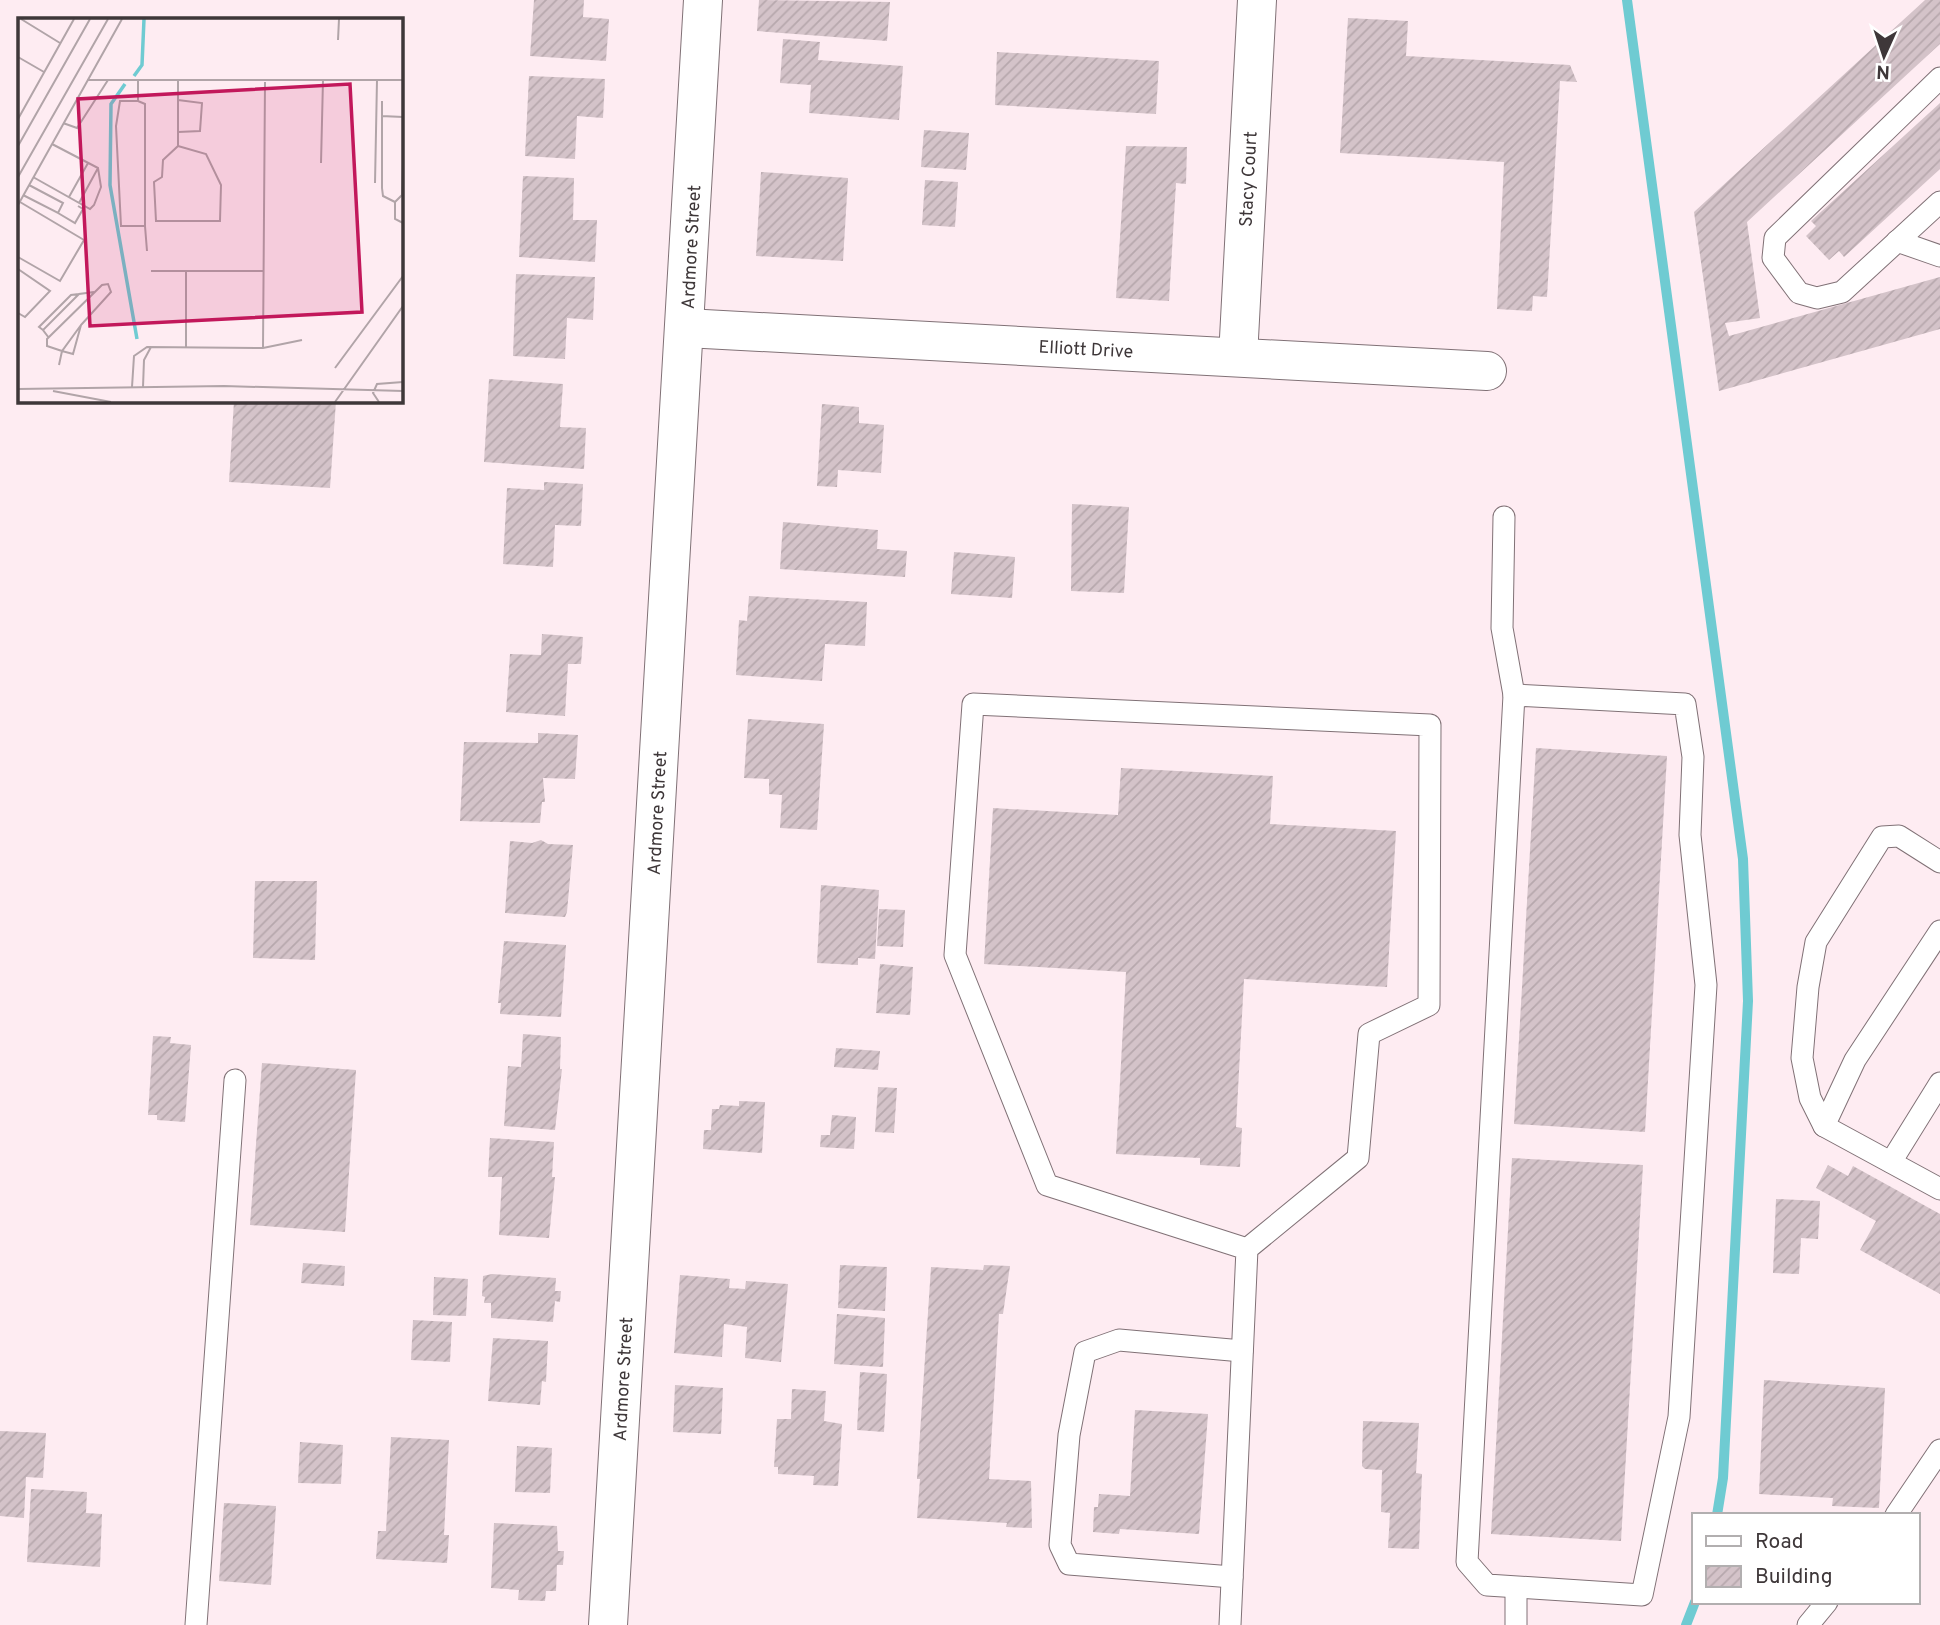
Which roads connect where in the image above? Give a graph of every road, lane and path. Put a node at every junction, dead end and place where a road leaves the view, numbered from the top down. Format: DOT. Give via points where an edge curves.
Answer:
graph roads {
  1 [pos="704,0"];
  2 [pos="1257,0"];
  3 [pos="1940,78"];
  4 [pos="1940,202"];
  5 [pos="1897,241"];
  6 [pos="1940,256"];
  7 [pos="686,328"];
  8 [pos="1238,357"];
  9 [pos="1487,371"];
  10 [pos="1504,517"];
  11 [pos="1514,695"];
  12 [pos="1940,862"];
  13 [pos="1940,931"];
  14 [pos="235,1080"];
  15 [pos="1940,1083"];
  16 [pos="1824,1126"];
  17 [pos="1891,1162"];
  18 [pos="1940,1189"];
  19 [pos="1247,1249"];
  20 [pos="1242,1351"];
  21 [pos="1940,1450"];
  22 [pos="1897,1513"];
  23 [pos="1232,1577"];
  24 [pos="1516,1588"];
  25 [pos="1825,1604"];
  26 [pos="196,1625"];
  27 [pos="608,1625"];
  28 [pos="1230,1625"];
  29 [pos="1516,1625"];
  30 [pos="1808,1625"];
  1 -- 7 [label="street, Ardmore Street"];
  2 -- 8 [label="street, Stacy Court"];
  3 -- 5 [label="lane" via="1775,238 1773,258 1799,293 1817,298 1842,292"];
  4 -- 5 [label="lane"];
  5 -- 6 [label="lane"];
  7 -- 8 [label="street, Elliott Drive"];
  7 -- 27 [label="street, Ardmore Street"];
  8 -- 9 [label="street, Elliott Drive"];
  10 -- 11 [label="lane" via="1502,628"];
  11 -- 24 [label="lane" via="1467,1562 1488,1585"];
  11 -- 24 [label="lane" via="1685,704 1693,757 1690,835 1706,985 1679,1416 1642,1594"];
  12 -- 16 [label="lane" via="1899,836 1882,837 1816,943 1802,1058 1810,1098"];
  13 -- 16 [label="lane" via="1855,1060"];
  14 -- 26 [label="lane"];
  15 -- 17 [label="lane"];
  16 -- 17 [label="lane"];
  17 -- 18 [label="lane"];
  19 -- 19 [label="lane" via="1358,1158 1369,1034 1429,1004 1430,725 973,704 955,955 1047,1185"];
  19 -- 20 [label="lane"];
  20 -- 23 [label="lane"];
  20 -- 23 [label="lane" via="1119,1340 1085,1352 1069,1435 1060,1545 1069,1564"];
  21 -- 22 [label="lane"];
  23 -- 28 [label="lane"];
  24 -- 29 [label="lane"];
  25 -- 30 [label="lane"];
}
